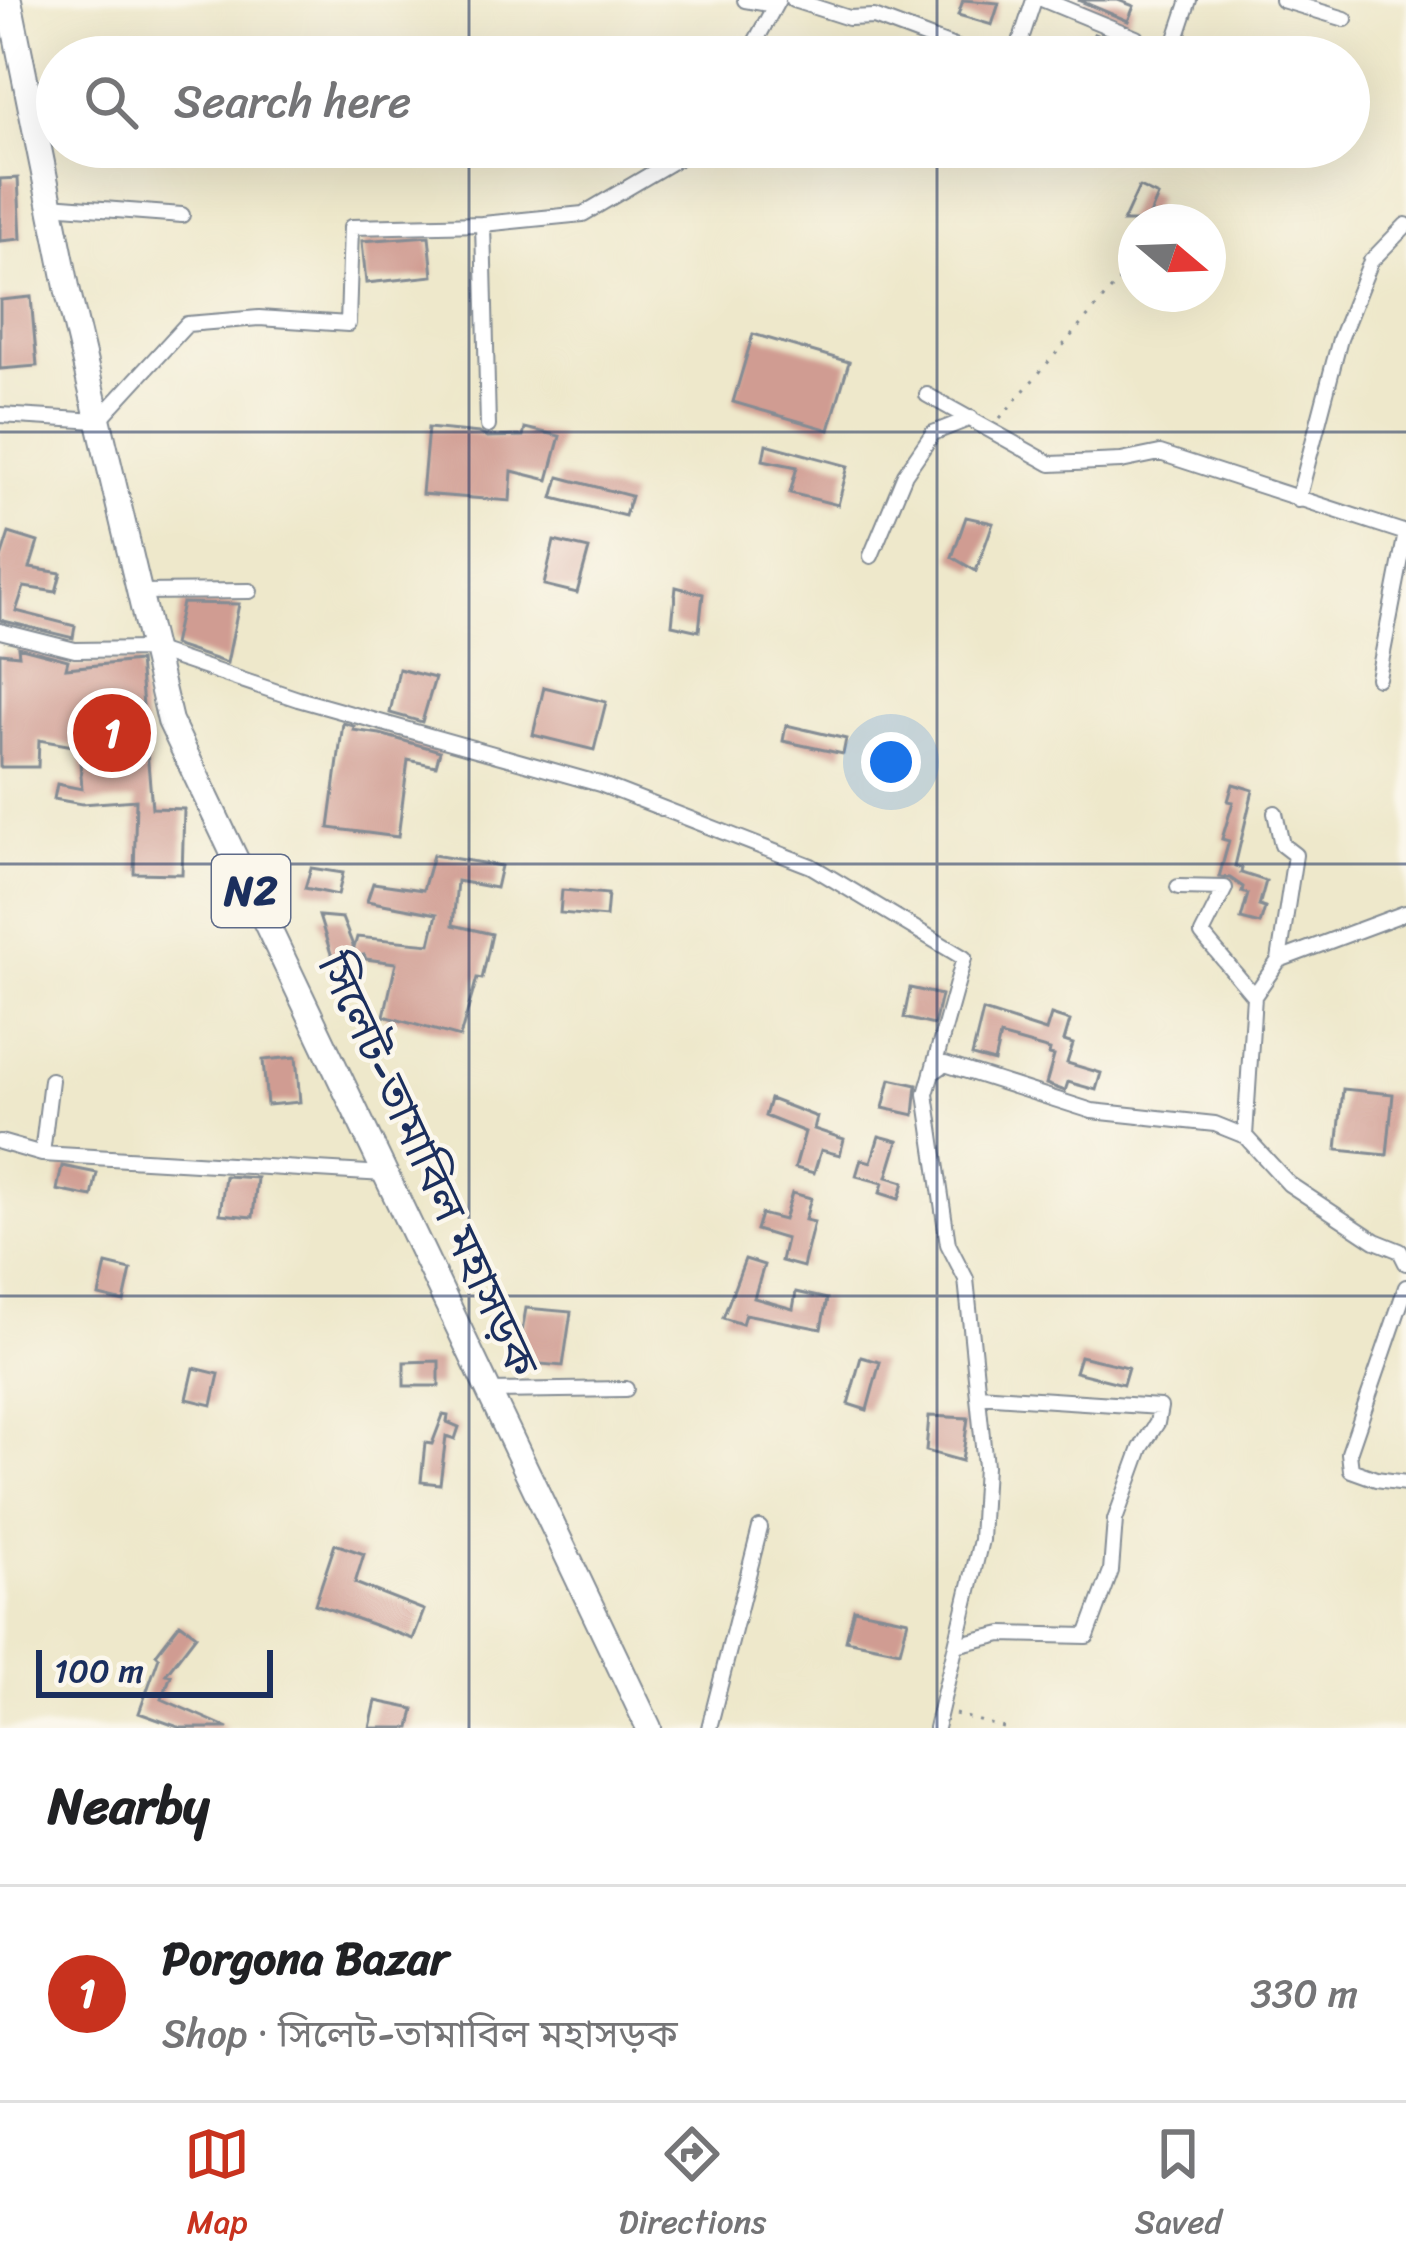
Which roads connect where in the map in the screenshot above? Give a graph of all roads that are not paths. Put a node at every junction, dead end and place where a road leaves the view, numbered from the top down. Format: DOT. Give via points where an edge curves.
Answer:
graph roads {
  1 [pos="9,0"];
  2 [pos="745,0"];
  3 [pos="793,0"];
  4 [pos="1034,0"];
  5 [pos="1044,0"];
  6 [pos="1189,0"];
  7 [pos="1282,0"];
  8 [pos="776,2"];
  9 [pos="1345,19"];
  10 [pos="758,36"];
  11 [pos="925,36"];
  12 [pos="1023,36"];
  13 [pos="1131,36"];
  14 [pos="1177,36"];
  15 [pos="36,99"];
  16 [pos="48,168"];
  17 [pos="662,168"];
  18 [pos="50,206"];
  19 [pos="182,215"];
  20 [pos="483,224"];
  21 [pos="1406,225"];
  22 [pos="927,395"];
  23 [pos="0,415"];
  24 [pos="971,418"];
  25 [pos="98,422"];
  26 [pos="488,426"];
  27 [pos="1298,500"];
  28 [pos="1406,533"];
  29 [pos="871,556"];
  30 [pos="250,590"];
  31 [pos="136,592"];
  32 [pos="0,631"];
  33 [pos="150,650"];
  34 [pos="1378,678"];
  35 [pos="1275,813"];
  36 [pos="1178,886"];
  37 [pos="1406,913"];
  38 [pos="1279,960"];
  39 [pos="1254,996"];
  40 [pos="932,1073"];
  41 [pos="51,1080"];
  42 [pos="1245,1136"];
  43 [pos="2,1148"];
  44 [pos="42,1154"];
  45 [pos="385,1174"];
  46 [pos="1406,1263"];
  47 [pos="1406,1287"];
  48 [pos="626,1389"];
  49 [pos="488,1391"];
  50 [pos="978,1395"];
  51 [pos="1406,1483"];
  52 [pos="760,1528"];
  53 [pos="956,1645"];
  54 [pos="649,1728"];
  55 [pos="710,1728"];
  56 [pos="936,1728"];
  1 -- 15 [label="highway, সিলেট-তামাবিল মহাসড়ক / N2"];
  2 -- 8 [label="street"];
  3 -- 11 [label="street"];
  4 -- 12 [label="street"];
  5 -- 13 [label="street"];
  6 -- 14 [label="street"];
  7 -- 9 [label="street"];
  8 -- 10 [label="street"];
  16 -- 18 [label="highway, সিলেট-তামাবিল মহাসড়ক / N2"];
  17 -- 20 [label="street" via="583,214"];
  18 -- 19 [label="street"];
  18 -- 25 [label="highway, সিলেট-তামাবিল মহাসড়ক / N2"];
  20 -- 25 [label="street" via="351,227 348,324 187,324"];
  20 -- 26 [label="street"];
  21 -- 27 [label="street" via="1371,261 1348,319"];
  22 -- 24 [label="street"];
  23 -- 25 [label="street"];
  24 -- 27 [label="street" via="1052,464 1160,453"];
  24 -- 29 [label="street" via="933,433 905,474"];
  25 -- 31 [label="highway, সিলেট-তামাবিল মহাসড়ক / N2"];
  27 -- 28 [label="street"];
  28 -- 34 [label="street"];
  30 -- 31 [label="street"];
  31 -- 33 [label="highway, সিলেট-তামাবিল মহাসড়ক / N2"];
  32 -- 33 [label="street" via="75,650"];
  33 -- 40 [label="street" via="600,784 811,866 964,958"];
  33 -- 45 [label="highway, সিলেট-তামাবিল মহাসড়ক / N2" via="170,721"];
  35 -- 38 [label="street" via="1282,845 1295,855"];
  36 -- 39 [label="street" via="1225,888 1202,934"];
  37 -- 38 [label="street"];
  38 -- 39 [label="street"];
  39 -- 42 [label="street"];
  40 -- 42 [label="street" via="945,1064 1092,1111 1215,1124"];
  40 -- 50 [label="street" via="926,1094 935,1158 948,1244 966,1280"];
  41 -- 44 [label="street"];
  42 -- 46 [label="street" via="1289,1184 1400,1251"];
  43 -- 44 [label="street"];
  44 -- 45 [label="street"];
  45 -- 49 [label="highway, সিলেট-তামাবিল মহাসড়ক / N2"];
  47 -- 51 [label="street" via="1349,1453 1351,1470"];
  48 -- 49 [label="street"];
  49 -- 54 [label="highway, সিলেট-তামাবিল মহাসড়ক / N2"];
  50 -- 53 [label="street" via="986,1466 980,1540"];
  50 -- 53 [label="street" via="1160,1406 1115,1520 1111,1571 1088,1636 1002,1634"];
  52 -- 55 [label="street"];
  53 -- 56 [label="street"];
}
